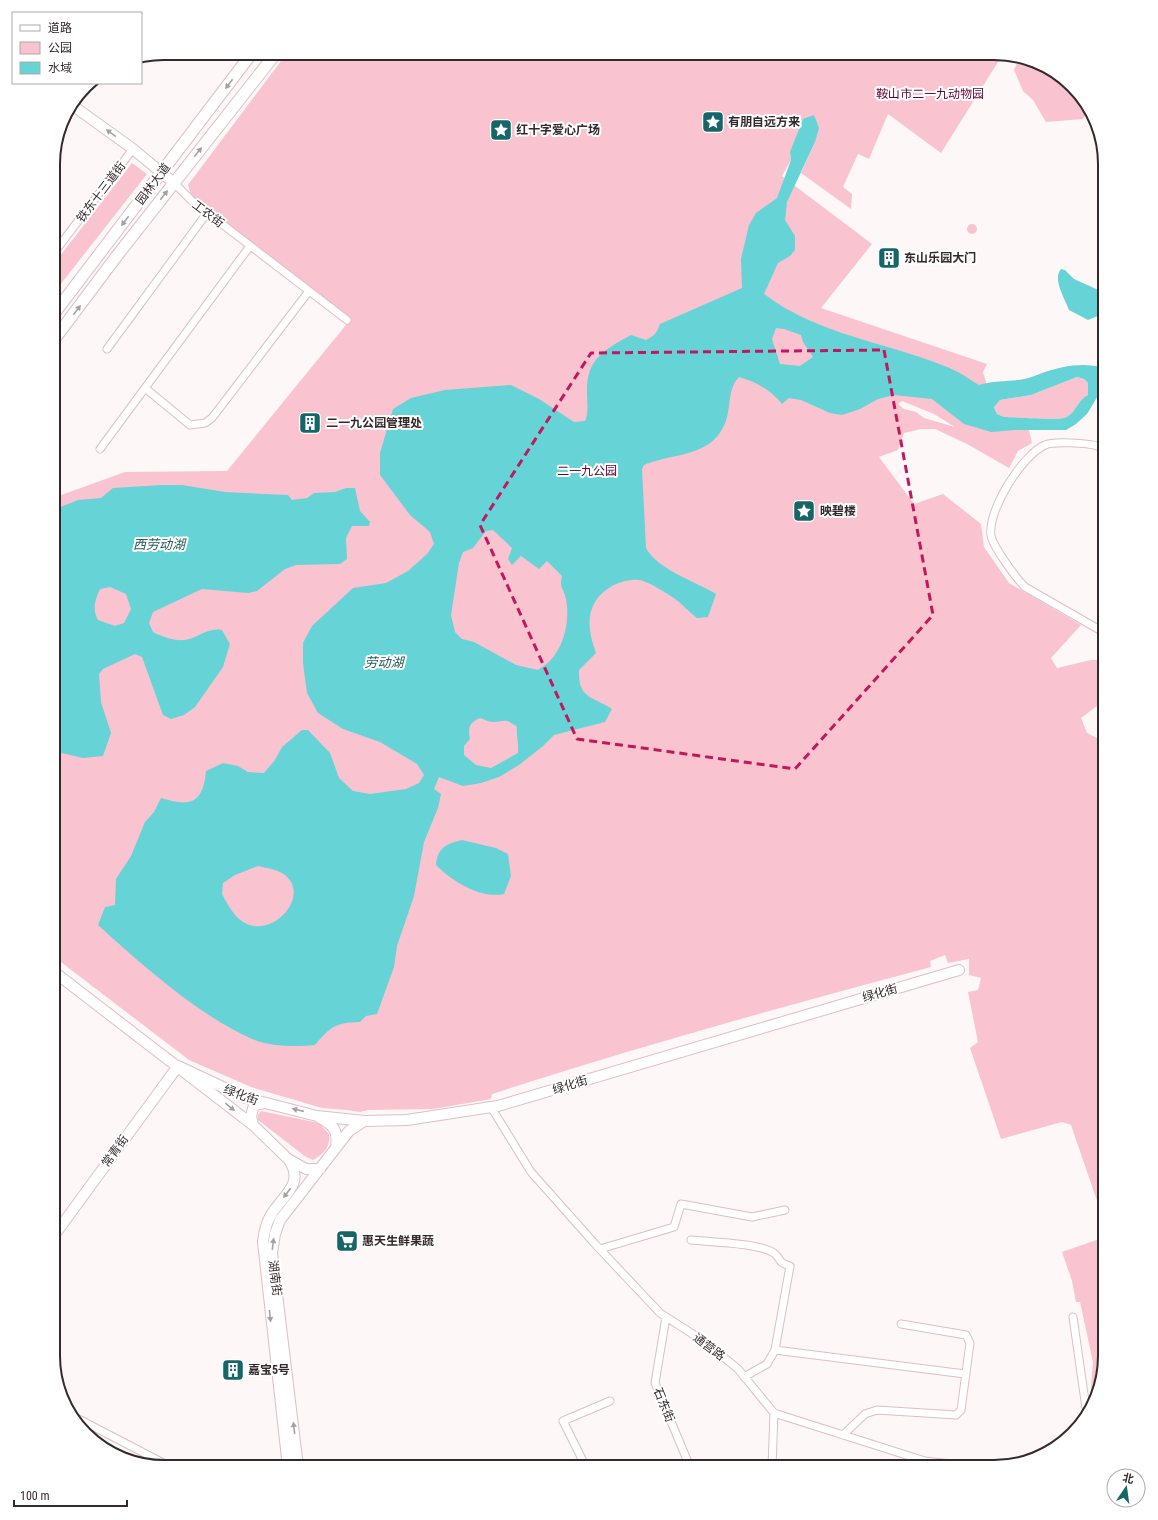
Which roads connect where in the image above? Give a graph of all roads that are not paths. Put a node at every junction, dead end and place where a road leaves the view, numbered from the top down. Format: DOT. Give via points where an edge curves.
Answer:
graph roads {
  1 [pos="247,60"];
  2 [pos="271,60"];
  3 [pos="77,108"];
  4 [pos="133,149"];
  5 [pos="170,161"];
  6 [pos="162,172"];
  7 [pos="174,183"];
  8 [pos="207,213"];
  9 [pos="60,245"];
  10 [pos="250,246"];
  11 [pos="309,291"];
  12 [pos="60,306"];
  13 [pos="347,320"];
  14 [pos="60,332"];
  15 [pos="107,349"];
  16 [pos="145,388"];
  17 [pos="1098,446"];
  18 [pos="100,450"];
  19 [pos="1098,629"];
  20 [pos="959,970"];
  21 [pos="60,976"];
  22 [pos="178,1066"];
  23 [pos="265,1103"];
  24 [pos="491,1107"];
  25 [pos="317,1116"];
  26 [pos="364,1121"];
  27 [pos="253,1125"];
  28 [pos="336,1148"];
  29 [pos="288,1159"];
  30 [pos="320,1169"];
  31 [pos="785,1210"];
  32 [pos="60,1227"];
  33 [pos="691,1240"];
  34 [pos="600,1249"];
  35 [pos="1073,1317"];
  36 [pos="666,1318"];
  37 [pos="901,1324"];
  38 [pos="775,1350"];
  39 [pos="965,1374"];
  40 [pos="744,1377"];
  41 [pos="610,1401"];
  42 [pos="1086,1405"];
  43 [pos="774,1414"];
  44 [pos="83,1421"];
  45 [pos="843,1435"];
  46 [pos="157,1459"];
  47 [pos="287,1460"];
  48 [pos="297,1460"];
  49 [pos="582,1460"];
  50 [pos="687,1460"];
  51 [pos="772,1460"];
  52 [pos="914,1460"];
  1 -- 5 [label="main road, 园林大道, one-way"];
  7 -- 2 [label="main road, one-way"];
  4 -- 3 [label="main road, 工农街, one-way"];
  4 -- 6 [label="main road, 工农街"];
  4 -- 9 [label="street, 铁东十三道街"];
  5 -- 6 [label="main road, 园林大道"];
  5 -- 7 [label="main road" via="168,171"];
  6 -- 7 [label="main road, 工农街"];
  6 -- 12 [label="main road, 园林大道, one-way"];
  7 -- 8 [label="street, 工农街"];
  14 -- 7 [label="main road, one-way"];
  8 -- 10 [label="street, 工农街"];
  8 -- 15 [label="street"];
  10 -- 11 [label="street, 工农街"];
  10 -- 16 [label="street"];
  11 -- 13 [label="street, 工农街"];
  11 -- 16 [label="street" via="212,418 190,425"];
  16 -- 18 [label="street"];
  17 -- 19 [label="street" via="1047,444 1036,450 1012,480 995,511 991,525 992,538 1015,578"];
  20 -- 24 [label="main road, 绿化街"];
  21 -- 22 [label="main road, 绿化街"];
  22 -- 23 [label="main road, 绿化街" via="228,1091"];
  22 -- 27 [label="main road, 绿化街, one-way"];
  22 -- 32 [label="main road, 常青街"];
  25 -- 23 [label="main road, 绿化街, one-way"];
  23 -- 27 [label="main road" via="254,1105 251,1116"];
  24 -- 26 [label="main road, 绿化街" via="407,1120"];
  24 -- 34 [label="street, 通营路" via="531,1172"];
  25 -- 26 [label="main road, 绿化街"];
  25 -- 28 [label="main road" via="329,1122 335,1130"];
  26 -- 28 [label="main road, 湖南街" via="349,1132"];
  27 -- 29 [label="main road, 绿化街"];
  28 -- 30 [label="main road, 湖南街"];
  29 -- 30 [label="main road, 绿化街" via="306,1169"];
  29 -- 47 [label="main road, 湖南街, one-way" via="296,1172 293,1186 270,1215 263,1242"];
  48 -- 30 [label="main road, 湖南街, one-way" via="272,1253 280,1220"];
  31 -- 34 [label="street" via="752,1217 681,1204 674,1226"];
  33 -- 38 [label="street" via="754,1247 775,1254 781,1263 790,1266"];
  34 -- 36 [label="street, 通营路"];
  35 -- 42 [label="street"];
  36 -- 40 [label="street, 通营路" via="705,1342"];
  36 -- 50 [label="street, 石东街" via="655,1383"];
  37 -- 39 [label="street" via="966,1335 970,1343"];
  38 -- 39 [label="street"];
  38 -- 40 [label="street" via="767,1364"];
  39 -- 45 [label="street" via="961,1410 956,1415 877,1410 865,1414"];
  40 -- 43 [label="street, 通营路"];
  41 -- 49 [label="street" via="563,1421"];
  43 -- 45 [label="street"];
  43 -- 51 [label="street"];
  44 -- 46 [label="street"];
  45 -- 52 [label="street"];
}
